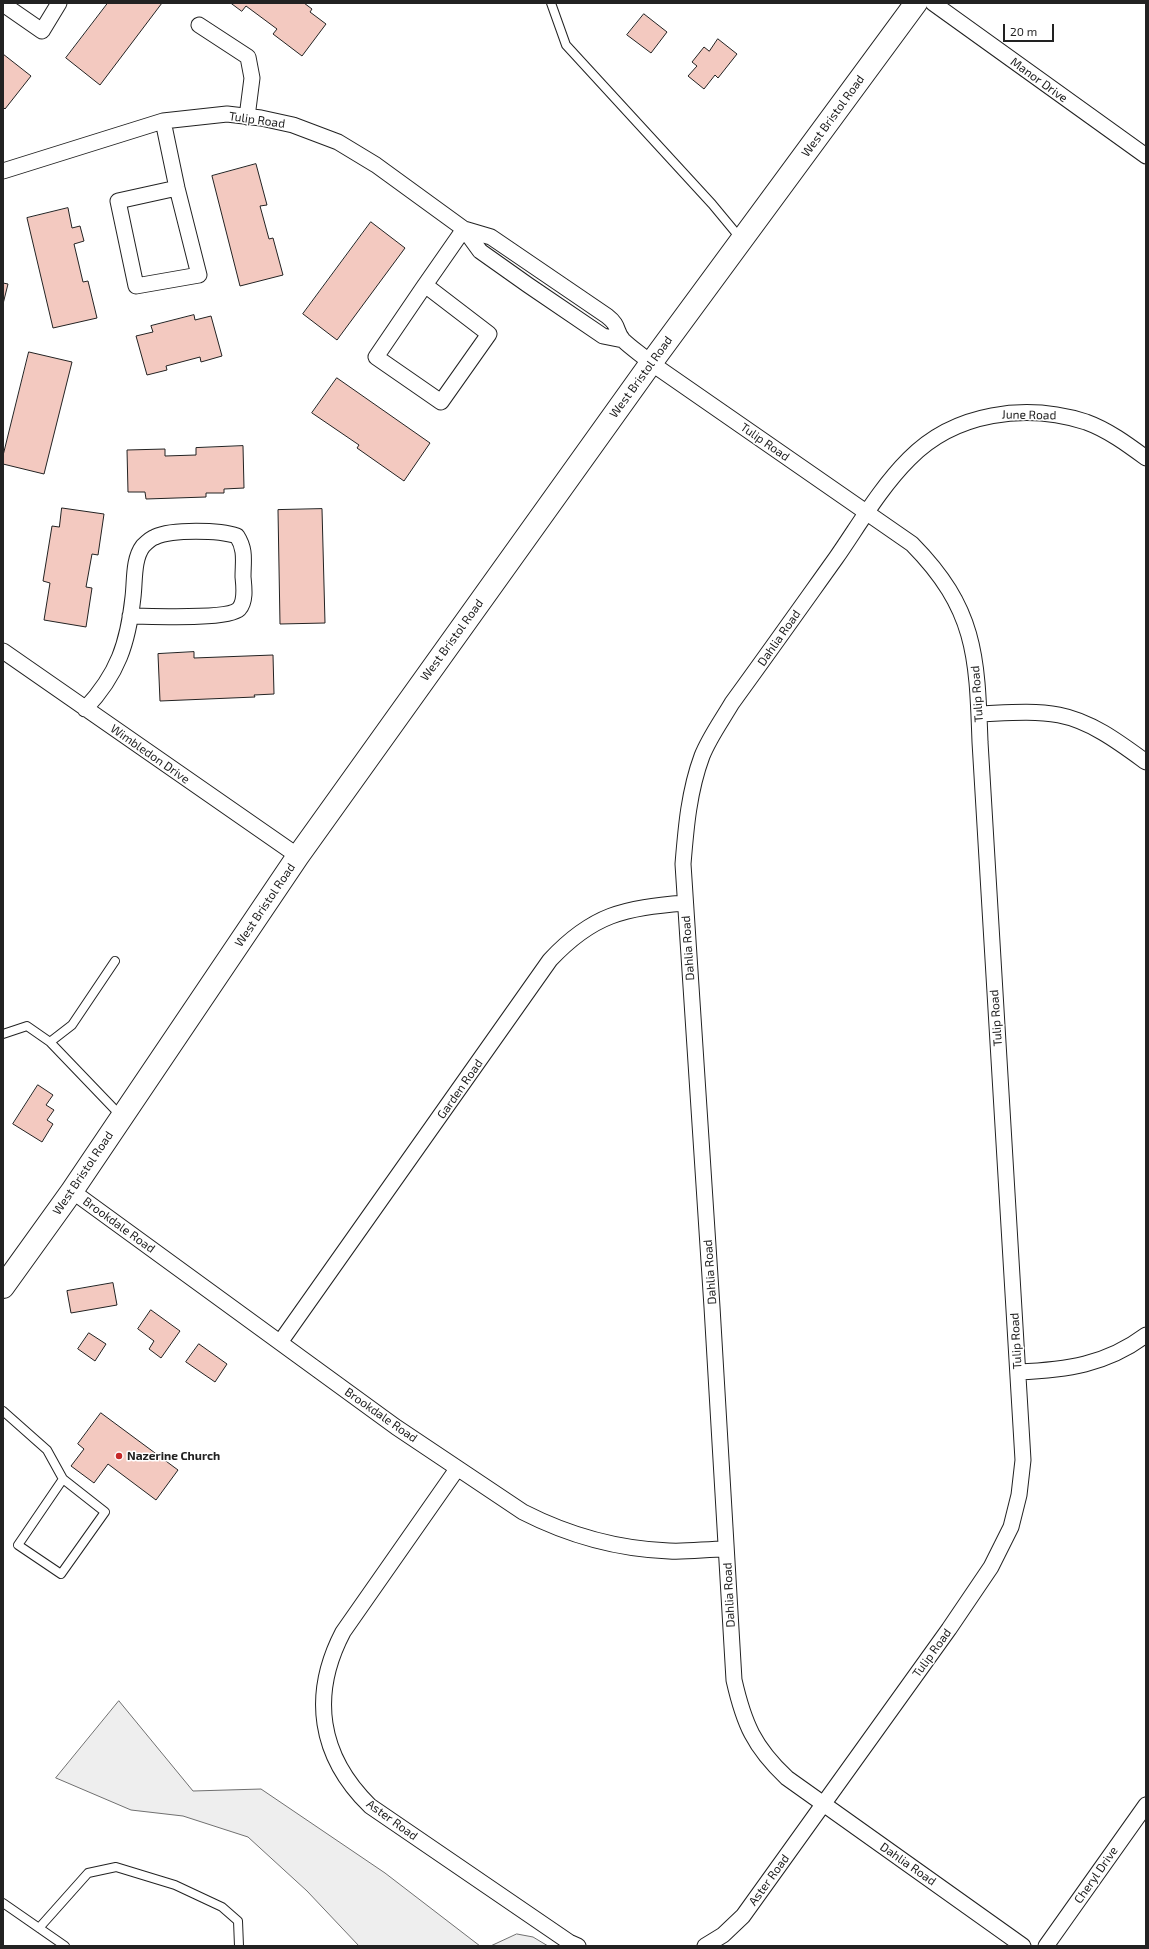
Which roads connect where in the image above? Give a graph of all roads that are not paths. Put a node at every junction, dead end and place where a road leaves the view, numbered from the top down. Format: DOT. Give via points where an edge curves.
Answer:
graph roads {
  1 [pos="59,3"];
  2 [pos="551,3"];
  3 [pos="916,3"];
  4 [pos="933,3"];
  5 [pos="3,4"];
  6 [pos="199,25"];
  7 [pos="247,116"];
  8 [pos="163,120"];
  9 [pos="1146,156"];
  10 [pos="3,171"];
  11 [pos="177,188"];
  12 [pos="464,229"];
  13 [pos="741,240"];
  14 [pos="425,285"];
  15 [pos="651,363"];
  16 [pos="1146,458"];
  17 [pos="867,512"];
  18 [pos="130,616"];
  19 [pos="3,651"];
  20 [pos="85,709"];
  21 [pos="979,714"];
  22 [pos="1146,762"];
  23 [pos="298,856"];
  24 [pos="685,903"];
  25 [pos="115,961"];
  26 [pos="3,1034"];
  27 [pos="50,1042"];
  28 [pos="122,1117"];
  29 [pos="72,1191"];
  30 [pos="3,1288"];
  31 [pos="1146,1335"];
  32 [pos="281,1341"];
  33 [pos="1018,1372"];
  34 [pos="3,1411"];
  35 [pos="457,1469"];
  36 [pos="63,1479"];
  37 [pos="726,1549"];
  38 [pos="824,1804"];
  39 [pos="1146,1805"];
  40 [pos="3,1903"];
  41 [pos="39,1928"];
  42 [pos="65,1946"];
  43 [pos="239,1946"];
  44 [pos="578,1946"];
  45 [pos="705,1946"];
  46 [pos="1023,1946"];
  47 [pos="1046,1946"];
  1 -- 5 [label="street" via="42,31"];
  2 -- 13 [label="lane" via="566,45 712,204"];
  3 -- 13 [label="main road, West Bristol Road"];
  4 -- 9 [label="street, Manor Drive"];
  6 -- 7 [label="street" via="248,57 252,78"];
  7 -- 8 [label="street, Tulip Road" via="227,114"];
  7 -- 12 [label="street, Tulip Road" via="293,125 338,142 376,165"];
  8 -- 10 [label="street, Tulip Road"];
  8 -- 11 [label="street"];
  11 -- 11 [label="street" via="199,275 136,286 118,201"];
  12 -- 14 [label="street"];
  12 -- 15 [label="street, Tulip Road" via="480,251 603,336 623,340"];
  13 -- 15 [label="main road, West Bristol Road"];
  14 -- 14 [label="street" via="489,334 441,402 376,357"];
  15 -- 17 [label="street, Tulip Road"];
  15 -- 23 [label="main road, West Bristol Road"];
  16 -- 17 [label="street, June Road" via="1108,432 1064,416 1011,412 983,417 943,433 925,445 909,459"];
  17 -- 21 [label="street, Tulip Road" via="912,544 951,592 962,611 969,631 978,685"];
  17 -- 24 [label="street, Dahlia Road" via="732,703 702,755 687,812 683,864"];
  18 -- 18 [label="street" via="138,555 155,537 171,533 212,531 236,536 243,545 244,599 234,613 218,616"];
  18 -- 20 [label="street" via="119,660 102,690"];
  19 -- 20 [label="street, Wimbledon Drive"];
  20 -- 23 [label="street, Wimbledon Drive"];
  21 -- 22 [label="street" via="1027,712 1078,720"];
  21 -- 33 [label="street, Tulip Road"];
  23 -- 28 [label="main road, West Bristol Road"];
  24 -- 32 [label="street, Garden Road" via="647,906 597,921 577,933 554,955"];
  24 -- 37 [label="street, Dahlia Road"];
  25 -- 27 [label="lane" via="72,1026"];
  26 -- 27 [label="lane" via="27,1026"];
  27 -- 28 [label="lane"];
  28 -- 29 [label="main road, West Bristol Road"];
  29 -- 30 [label="main road, West Bristol Road"];
  29 -- 32 [label="street, Brookdale Road"];
  31 -- 33 [label="street" via="1109,1357 1093,1363 1049,1371"];
  32 -- 35 [label="street, Brookdale Road"];
  33 -- 38 [label="street, Tulip Road" via="1023,1460 1019,1495 1011,1527 991,1567"];
  34 -- 36 [label="lane" via="47,1450"];
  35 -- 37 [label="street, Brookdale Road" via="523,1512 579,1536 649,1550"];
  35 -- 44 [label="street, Aster Road" via="343,1632 329,1665 324,1685 325,1730 340,1770 370,1806"];
  36 -- 36 [label="lane" via="18,1545 61,1574 105,1512"];
  37 -- 38 [label="street, Dahlia Road" via="734,1680 741,1711 760,1749 774,1766"];
  38 -- 45 [label="street, Aster Road" via="743,1916 723,1935"];
  38 -- 46 [label="street, Dahlia Road"];
  39 -- 47 [label="street, Cheryl Drive"];
  40 -- 41 [label="lane"];
  41 -- 42 [label="lane"];
  41 -- 43 [label="lane" via="88,1873 116,1867 175,1886 222,1907 238,1921"];
}
